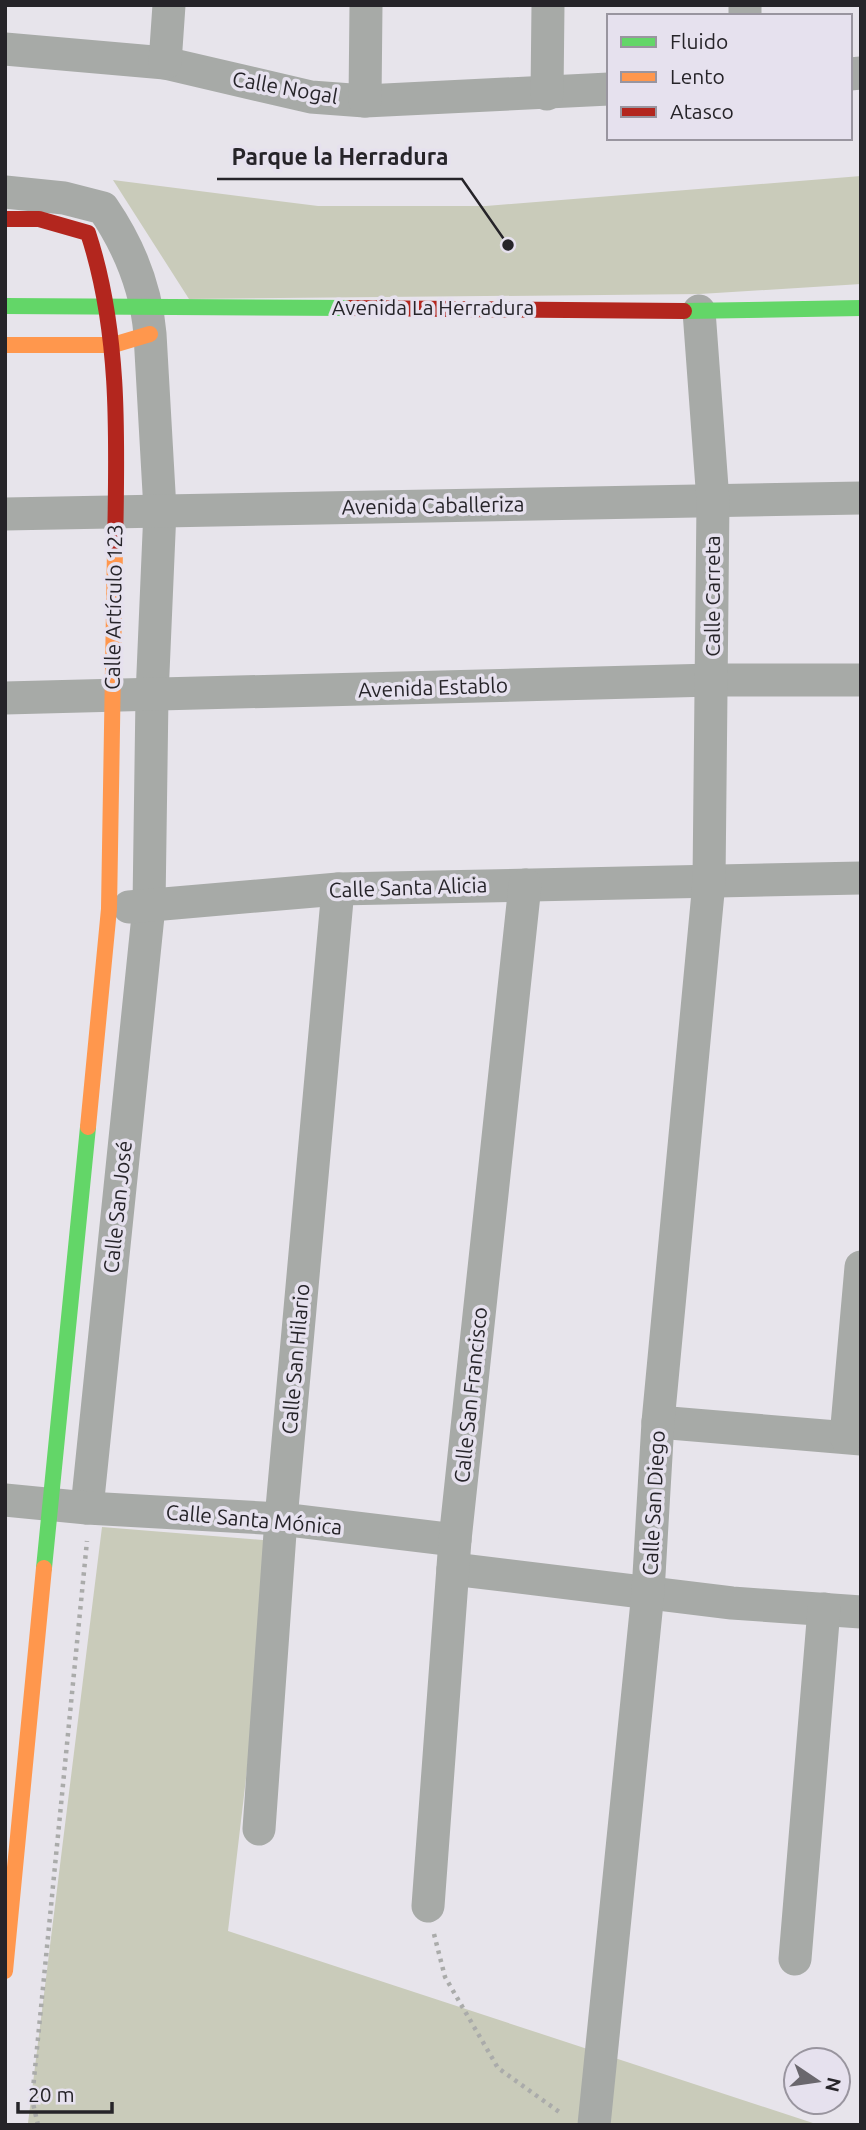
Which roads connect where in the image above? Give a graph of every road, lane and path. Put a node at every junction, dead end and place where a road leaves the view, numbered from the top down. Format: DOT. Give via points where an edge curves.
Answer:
graph roads {
  1 [pos="169,5"];
  2 [pos="366,5"];
  3 [pos="548,5"];
  4 [pos="5,49"];
  5 [pos="164,63"];
  6 [pos="607,89"];
  7 [pos="547,94"];
  8 [pos="365,101"];
  9 [pos="5,192"];
  10 [pos="5,219"];
  11 [pos="105,305"];
  12 [pos="5,306"];
  13 [pos="861,308"];
  14 [pos="699,311"];
  15 [pos="149,320"];
  16 [pos="5,345"];
  17 [pos="113,345"];
  18 [pos="861,498"];
  19 [pos="713,501"];
  20 [pos="160,510"];
  21 [pos="116,512"];
  22 [pos="5,514"];
  23 [pos="713,680"];
  24 [pos="861,680"];
  25 [pos="112,695"];
  26 [pos="152,696"];
  27 [pos="5,698"];
  28 [pos="861,878"];
  29 [pos="709,881"];
  30 [pos="525,886"];
  31 [pos="338,889"];
  32 [pos="149,906"];
  33 [pos="109,909"];
  34 [pos="861,1267"];
  35 [pos="658,1422"];
  36 [pos="854,1438"];
  37 [pos="5,1500"];
  38 [pos="53,1504"];
  39 [pos="87,1508"];
  40 [pos="281,1519"];
  41 [pos="454,1555"];
  42 [pos="648,1592"];
  43 [pos="824,1609"];
  44 [pos="861,1612"];
  45 [pos="259,1829"];
  46 [pos="428,1906"];
  47 [pos="795,1959"];
  48 [pos="5,1971"];
  49 [pos="579,2120"];
  50 [pos="38,2125"];
  1 -- 5 [label="street"];
  2 -- 8 [label="street"];
  3 -- 7 [label="street"];
  4 -- 5 [label="street, Calle Nogal"];
  5 -- 8 [label="street, Calle Nogal" via="312,97"];
  6 -- 7 [label="street, Calle Nogal"];
  7 -- 8 [label="street, Calle Nogal"];
  9 -- 15 [label="street, Calle Artículo 123" via="64,198 103,208 125,241"];
  10 -- 11 [label="street, Calle Artículo 123" via="39,219 88,233"];
  11 -- 12 [label="street, Avenida La Herradura"];
  11 -- 15 [label="street, Avenida La Herradura"];
  11 -- 17 [label="street, Calle Artículo 123"];
  13 -- 14 [label="street, Avenida La Herradura"];
  14 -- 15 [label="street, Avenida La Herradura"];
  14 -- 19 [label="street, Calle Carreta"];
  15 -- 17 [label="street, Avenida La Herradura"];
  15 -- 20 [label="street, Calle Artículo 123"];
  16 -- 17 [label="street, Avenida La Herradura"];
  17 -- 21 [label="street, Calle Artículo 123"];
  18 -- 19 [label="street, Avenida Caballeriza"];
  19 -- 20 [label="street, Avenida Caballeriza"];
  19 -- 23 [label="street, Calle Carreta"];
  20 -- 21 [label="street, Avenida Caballeriza"];
  20 -- 26 [label="street, Calle Artículo 123"];
  21 -- 22 [label="street, Avenida Caballeriza"];
  21 -- 25 [label="street, Calle Artículo 123"];
  23 -- 24 [label="street, Avenida Establo"];
  23 -- 26 [label="street, Avenida Establo"];
  23 -- 29 [label="street, Calle Carreta"];
  25 -- 26 [label="street, Avenida Establo"];
  25 -- 27 [label="street, Avenida Establo"];
  25 -- 33 [label="street, Calle Artículo 123"];
  26 -- 32 [label="street, Calle Artículo 123"];
  28 -- 29 [label="street, Calle Santa Alicia"];
  29 -- 30 [label="street, Calle Santa Alicia"];
  29 -- 35 [label="street, Calle San Diego"];
  30 -- 31 [label="street, Calle Santa Alicia"];
  30 -- 41 [label="street, Calle San Francisco"];
  31 -- 32 [label="street, Calle Santa Alicia"];
  31 -- 40 [label="street, Calle San Hilario"];
  32 -- 33 [label="street, Calle Santa Alicia"];
  32 -- 39 [label="street, Calle San José"];
  33 -- 38 [label="street, Calle San José"];
  34 -- 36 [label="street"];
  35 -- 36 [label="street"];
  35 -- 42 [label="street, Calle San Diego"];
  37 -- 38 [label="street, Calle Santa Mónica"];
  38 -- 39 [label="street, Calle Santa Mónica"];
  38 -- 48 [label="street, Calle San José" via="36,1630"];
  39 -- 40 [label="street, Calle Santa Mónica"];
  39 -- 50 [label="path" via="86,1568 32,2099"];
  40 -- 41 [label="street, Calle Santa Mónica"];
  40 -- 45 [label="street, Calle San Hilario"];
  41 -- 42 [label="street, Calle Santa Mónica"];
  41 -- 46 [label="street, Calle San Francisco"];
  42 -- 43 [label="street, Calle Santa Mónica"];
  42 -- 49 [label="street, Calle San Diego"];
  43 -- 44 [label="street, Calle Santa Mónica"];
  43 -- 47 [label="street"];
  46 -- 49 [label="path" via="445,1977 498,2068"];
}
